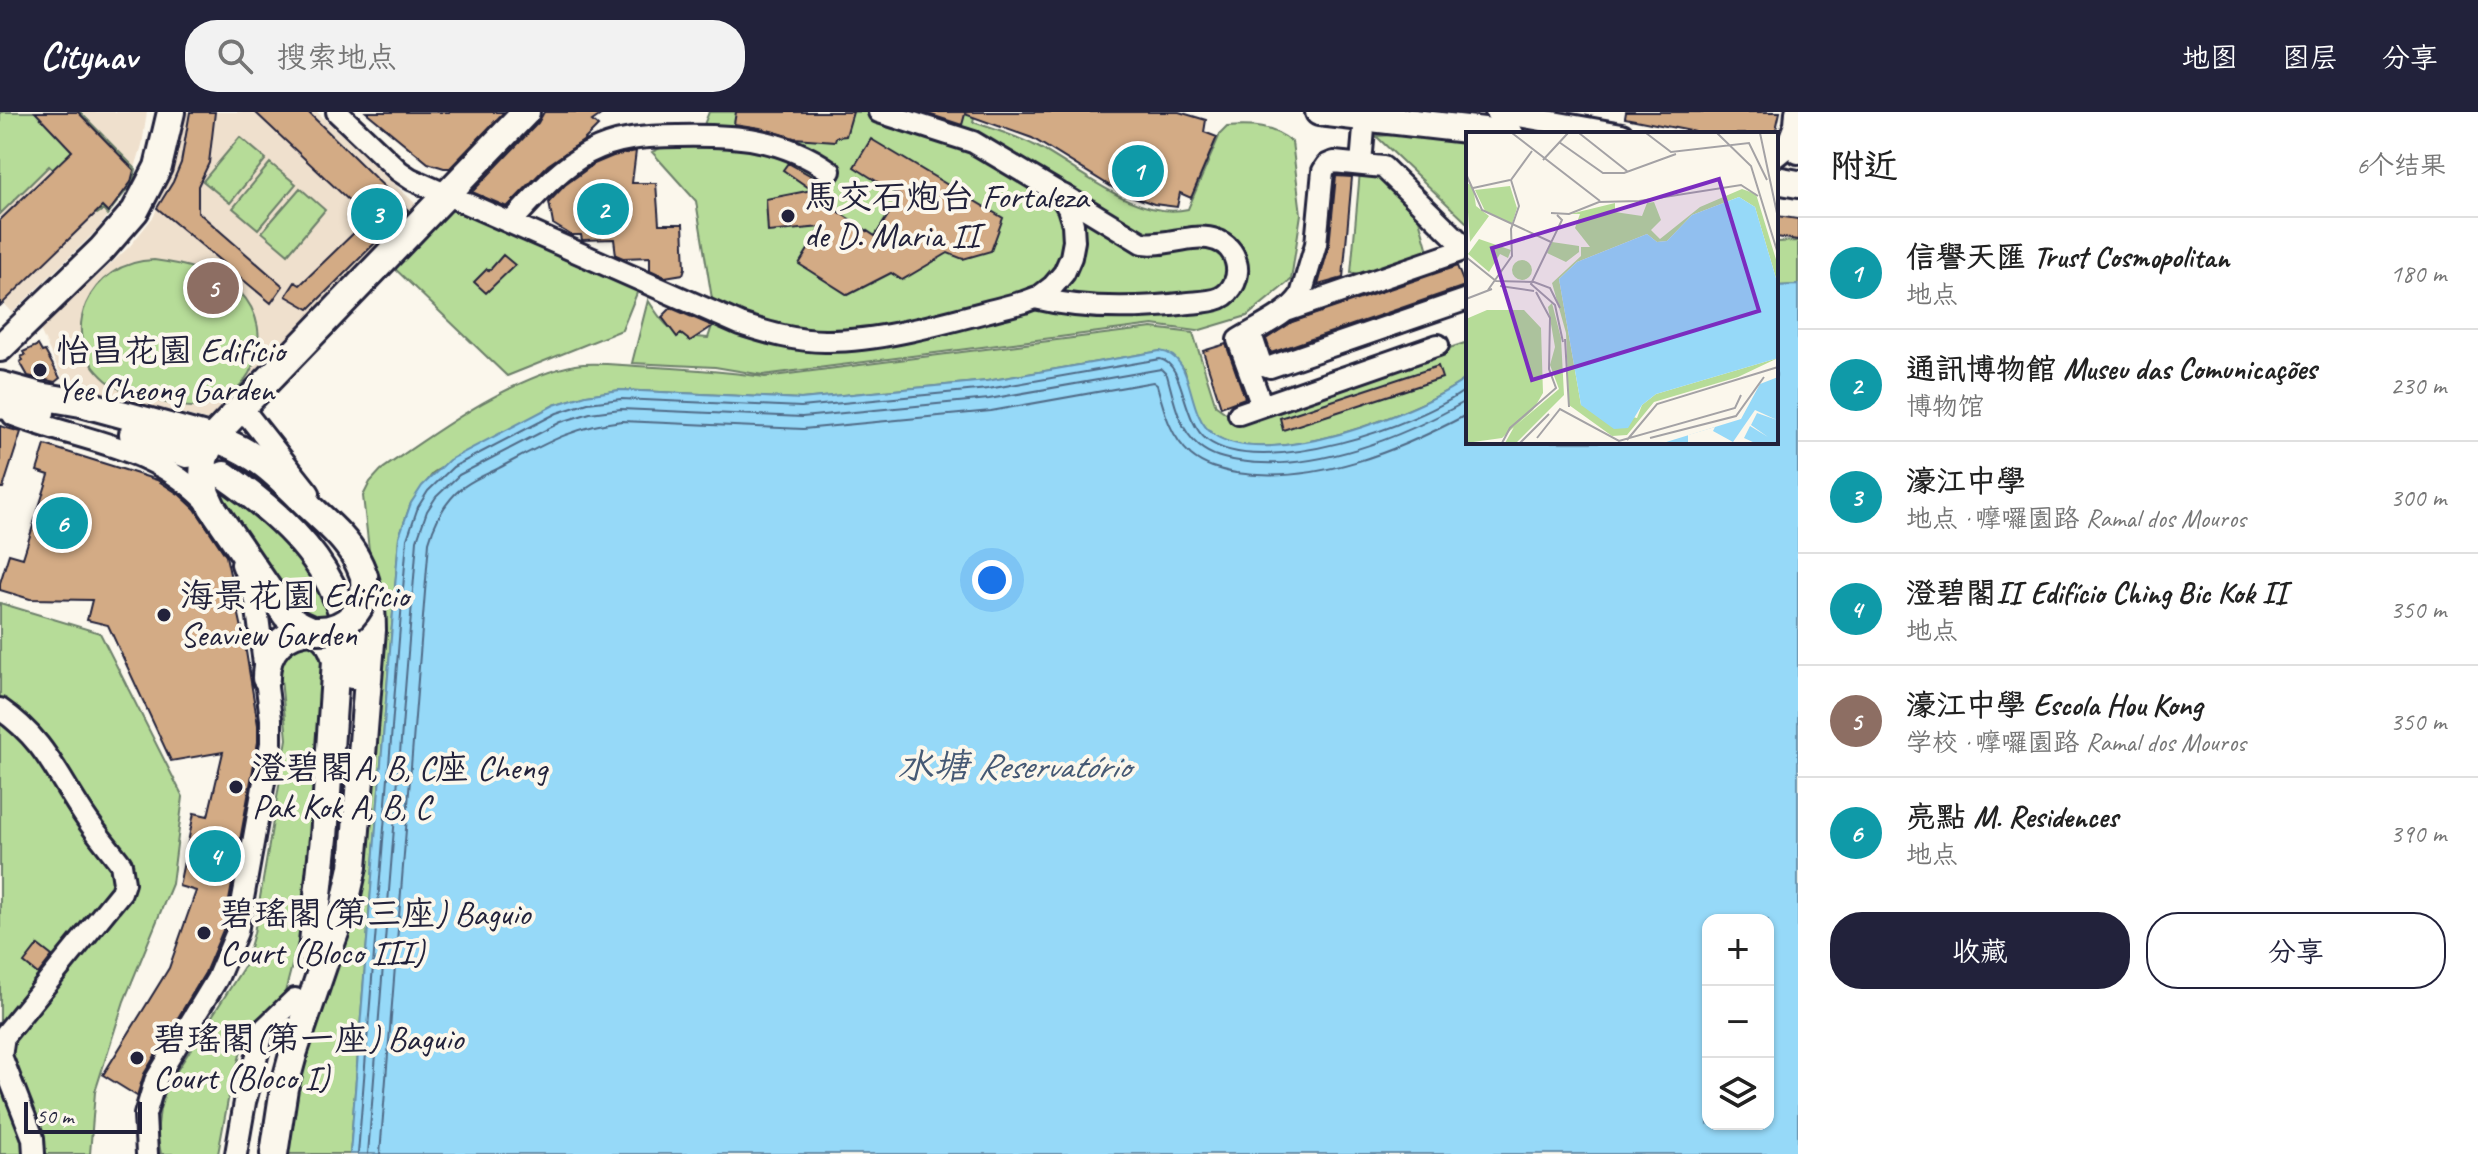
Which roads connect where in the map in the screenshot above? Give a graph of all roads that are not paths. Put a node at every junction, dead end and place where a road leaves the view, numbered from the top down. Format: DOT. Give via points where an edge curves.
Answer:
graph roads {
  1 [pos="171,112"];
  2 [pos="337,112"];
  3 [pos="526,112"];
  4 [pos="879,112"];
  5 [pos="1319,112"];
  6 [pos="1496,112"];
  7 [pos="1365,117"];
  8 [pos="1795,120"];
  9 [pos="1493,132"];
  10 [pos="1611,132"];
  11 [pos="1798,153"];
  12 [pos="1778,154"];
  13 [pos="1361,164"];
  14 [pos="830,171"];
  15 [pos="1778,180"];
  16 [pos="1798,184"];
  17 [pos="1059,193"];
  18 [pos="447,194"];
  19 [pos="511,222"];
  20 [pos="1466,248"];
  21 [pos="1466,249"];
  22 [pos="1304,284"];
  23 [pos="1035,298"];
  24 [pos="1319,300"];
  25 [pos="1466,300"];
  26 [pos="1284,312"];
  27 [pos="22,327"];
  28 [pos="1250,332"];
  29 [pos="1438,345"];
  30 [pos="0,348"];
  31 [pos="0,385"];
  32 [pos="40,396"];
  33 [pos="1262,406"];
  34 [pos="0,408"];
  35 [pos="242,408"];
  36 [pos="1239,414"];
  37 [pos="77,418"];
  38 [pos="218,440"];
  39 [pos="187,454"];
  40 [pos="224,475"];
  41 [pos="309,493"];
  42 [pos="221,519"];
  43 [pos="364,577"];
  44 [pos="314,630"];
  45 [pos="266,678"];
  46 [pos="0,709"];
  47 [pos="319,954"];
  48 [pos="295,999"];
  49 [pos="34,1154"];
  50 [pos="147,1154"];
  51 [pos="236,1154"];
  52 [pos="258,1154"];
  53 [pos="274,1154"];
  1 -- 27 [label="main road" via="158,167 135,211"];
  2 -- 18 [label="street" via="405,175"];
  3 -- 18 [label="main road"];
  4 -- 17 [label="street" via="973,142"];
  5 -- 7 [label="main road"];
  6 -- 10 [label="street"];
  7 -- 9 [label="main road"];
  7 -- 13 [label="street"];
  8 -- 11 [label="street"];
  8 -- 12 [label="street" via="1786,148"];
  13 -- 20 [label="street" via="1383,167"];
  13 -- 22 [label="street" via="1334,162 1325,168 1316,244"];
  14 -- 19 [label="street" via="794,150 730,135 619,140 586,154 554,178"];
  15 -- 16 [label="main road"];
  17 -- 23 [label="street" via="1073,224 1073,252 1061,277"];
  17 -- 23 [label="street" via="1142,243 1205,238 1221,242 1234,256 1237,275 1229,291 1217,299 1153,308"];
  18 -- 19 [label="street"];
  18 -- 35 [label="main road"];
  19 -- 23 [label="street" via="740,324 801,339 881,336"];
  21 -- 24 [label="street"];
  22 -- 24 [label="street" via="1307,295"];
  22 -- 26 [label="street" via="1297,302"];
  24 -- 26 [label="street"];
  25 -- 28 [label="street" via="1270,367 1261,364"];
  26 -- 28 [label="street"];
  27 -- 30 [label="main road"];
  27 -- 32 [label="main road" via="11,348 12,368 24,388"];
  28 -- 33 [label="street" via="1238,340"];
  29 -- 33 [label="street"];
  31 -- 32 [label="main road"];
  32 -- 37 [label="main road"];
  32 -- 38 [label="main road"];
  33 -- 36 [label="street"];
  34 -- 37 [label="main road"];
  34 -- 42 [label="street" via="144,457 181,479"];
  35 -- 38 [label="main road"];
  35 -- 41 [label="street"];
  37 -- 39 [label="main road"];
  38 -- 42 [label="main road" via="204,459 203,479"];
  38 -- 43 [label="main road" via="244,450 292,489 343,540"];
  40 -- 47 [label="main road" via="314,556 335,591 348,630 352,679 338,862"];
  42 -- 44 [label="main road" via="289,618"];
  42 -- 45 [label="street" via="254,594"];
  43 -- 44 [label="main road, bridge" via="365,594 356,613 337,628"];
  43 -- 47 [label="main road, bridge" via="372,630 353,867 344,908"];
  44 -- 45 [label="main road" via="291,634 276,646"];
  44 -- 47 [label="main road" via="332,646 337,666"];
  45 -- 50 [label="street" via="271,743 242,915 225,963 155,1081 145,1115"];
  46 -- 49 [label="street" via="18,721 58,770 124,873 121,892 4,1036 1,1056 33,1138"];
  47 -- 48 [label="main road"];
  47 -- 53 [label="main road" via="284,1088"];
  48 -- 51 [label="street" via="264,1029"];
  48 -- 52 [label="main road" via="265,1099"];
}
